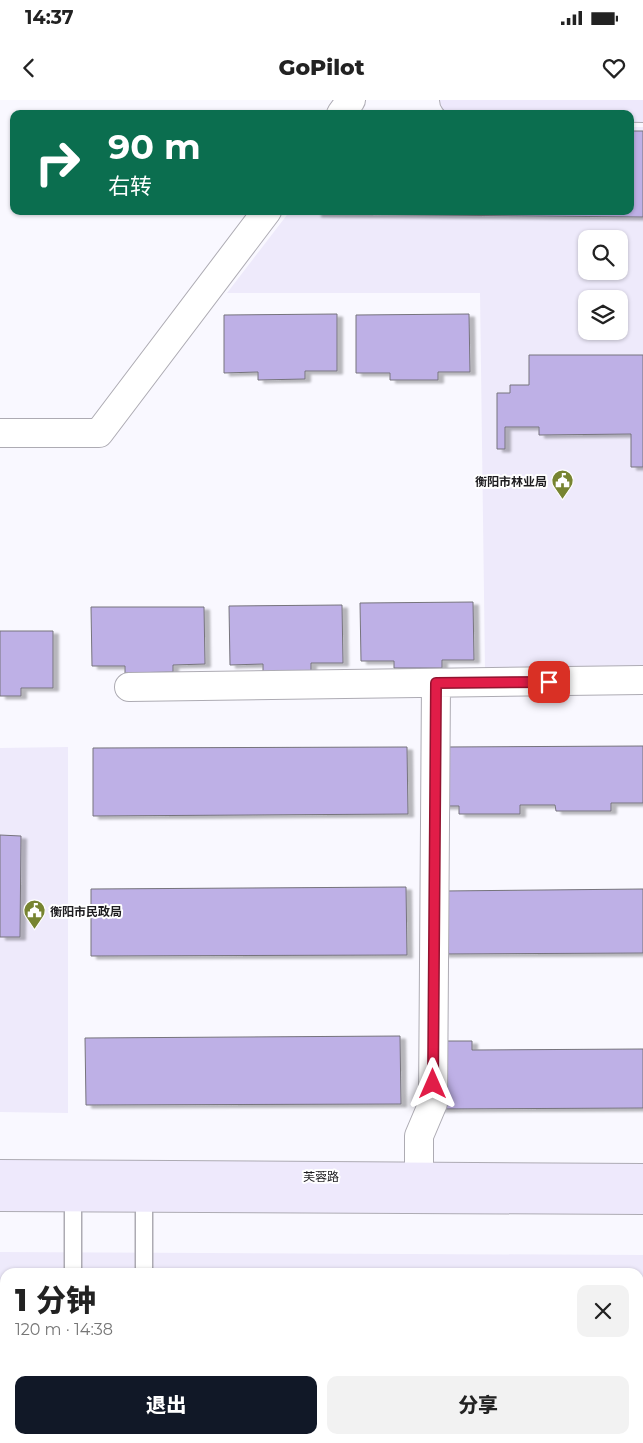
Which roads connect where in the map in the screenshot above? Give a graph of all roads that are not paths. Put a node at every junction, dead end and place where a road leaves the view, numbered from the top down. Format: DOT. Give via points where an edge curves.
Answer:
graph roads {
  1 [pos="351,100"];
  2 [pos="454,100"];
  3 [pos="643,108"];
  4 [pos="343,110"];
  5 [pos="264,215"];
  6 [pos="0,434"];
  7 [pos="643,680"];
  8 [pos="436,683"];
  9 [pos="129,686"];
  10 [pos="0,1174"];
  11 [pos="419,1177"];
  12 [pos="643,1178"];
  13 [pos="0,1197"];
  14 [pos="73,1198"];
  15 [pos="144,1198"];
  16 [pos="643,1200"];
  17 [pos="73,1268"];
  18 [pos="144,1268"];
  1 -- 4 [label="street"];
  2 -- 3 [label="street" via="494,105"];
  5 -- 6 [label="street" via="99,433"];
  7 -- 8 [label="street"];
  8 -- 9 [label="street"];
  8 -- 11 [label="street" via="433,1103 419,1136"];
  10 -- 11 [label="street, 芙蓉路"];
  11 -- 12 [label="street, 芙蓉路"];
  13 -- 14 [label="street, 芙蓉路"];
  14 -- 15 [label="street, 芙蓉路"];
  14 -- 17 [label="lane"];
  15 -- 16 [label="street, 芙蓉路"];
  15 -- 18 [label="lane"];
}
